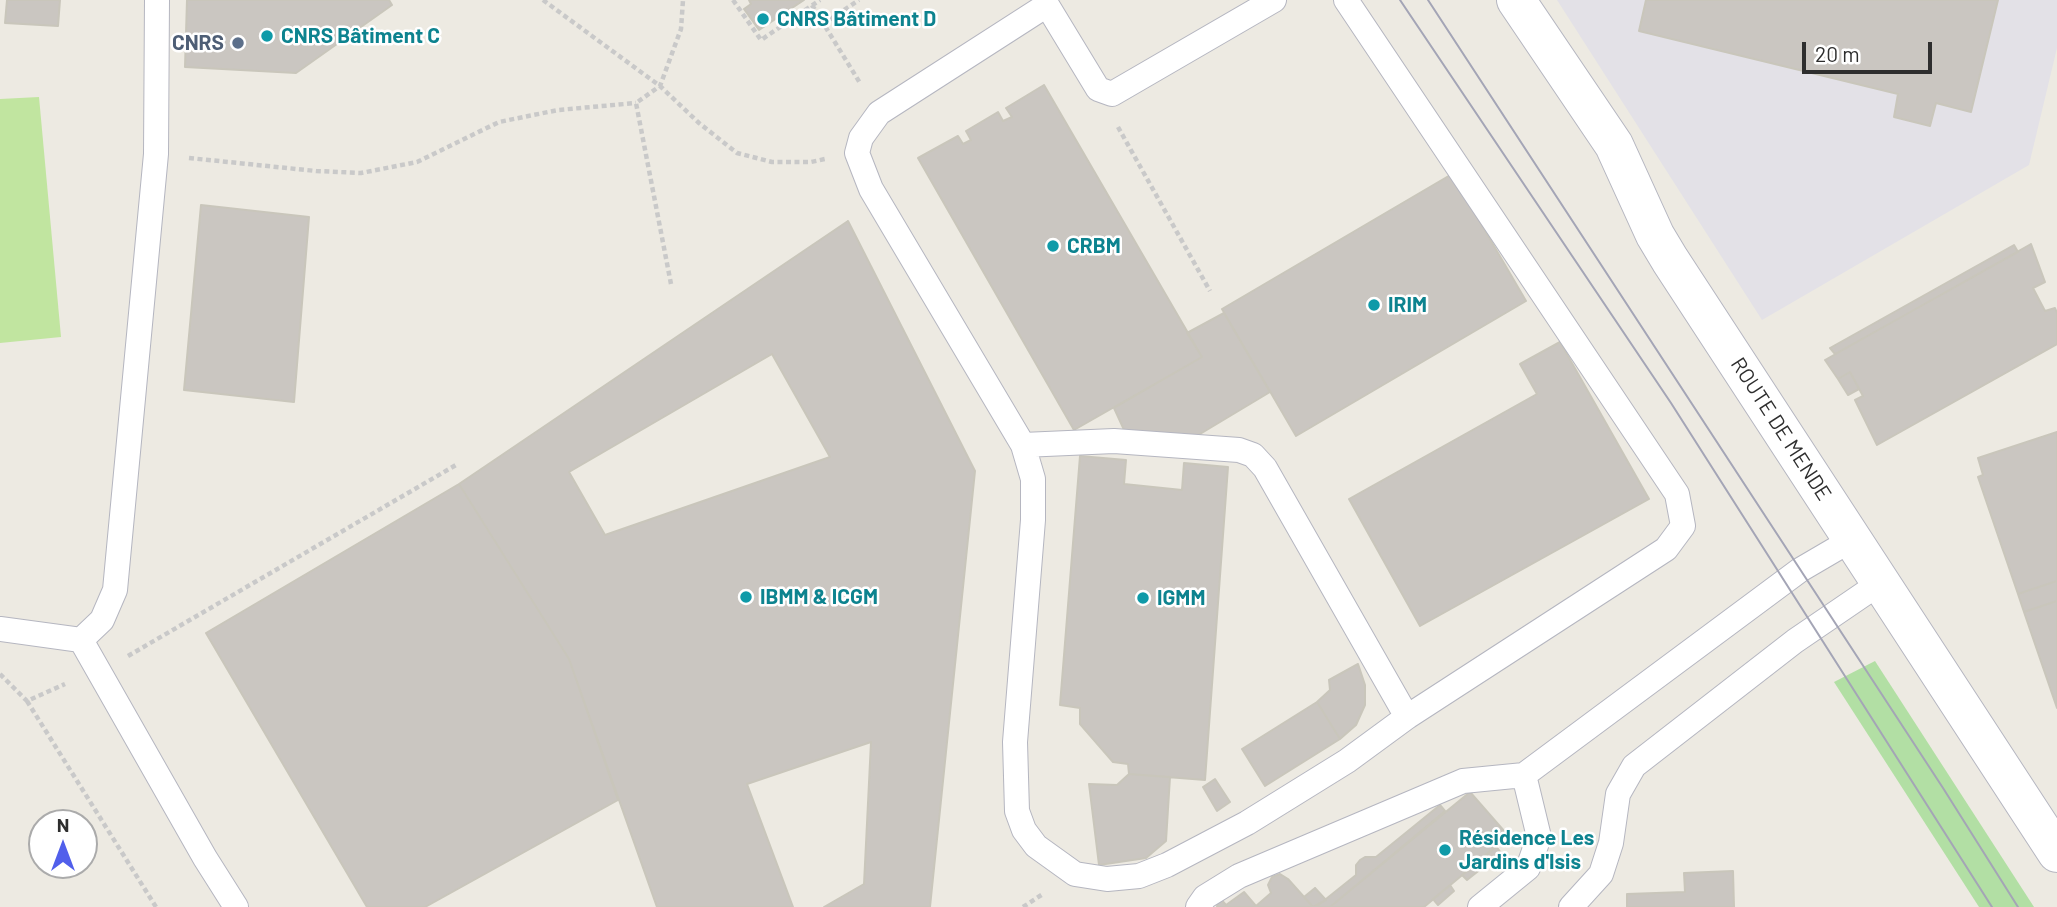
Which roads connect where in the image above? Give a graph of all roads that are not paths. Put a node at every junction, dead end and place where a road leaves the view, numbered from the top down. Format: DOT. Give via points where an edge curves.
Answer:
graph roads {
  1 [pos="157,0"];
  2 [pos="1274,0"];
  3 [pos="1346,0"];
  4 [pos="1516,0"];
  5 [pos="1051,3"];
  6 [pos="1023,445"];
  7 [pos="1853,539"];
  8 [pos="1880,583"];
  9 [pos="0,628"];
  10 [pos="81,640"];
  11 [pos="1407,717"];
  12 [pos="1524,775"];
  13 [pos="2057,853"];
  14 [pos="236,907"];
  15 [pos="1198,907"];
  16 [pos="1480,907"];
  17 [pos="1571,907"];
  1 -- 10 [label="lane" via="156,154 115,590 102,620"];
  2 -- 5 [label="lane" via="1112,94 1098,89"];
  3 -- 11 [label="lane" via="1676,494 1683,526 1666,549"];
  4 -- 7 [label="main road, ROUTE DE MENDE" via="1614,145 1670,260"];
  5 -- 6 [label="lane" via="880,113 860,138 857,153 871,189"];
  6 -- 11 [label="lane" via="1114,441 1239,450 1252,455 1265,468"];
  6 -- 11 [label="lane" via="1033,478 1033,520 1015,742 1017,811 1024,830 1053,860 1075,874 1107,879 1139,876 1167,865 1314,782"];
  7 -- 8 [label="main road, ROUTE DE MENDE"];
  7 -- 12 [label="lane" via="1800,570"];
  8 -- 13 [label="main road, ROUTE DE MENDE"];
  8 -- 17 [label="lane" via="1795,641 1634,766 1618,794 1601,874"];
  9 -- 10 [label="lane"];
  10 -- 14 [label="lane"];
  12 -- 15 [label="lane" via="1463,781 1239,876 1205,897"];
  12 -- 16 [label="lane" via="1539,837 1528,868"];
}
